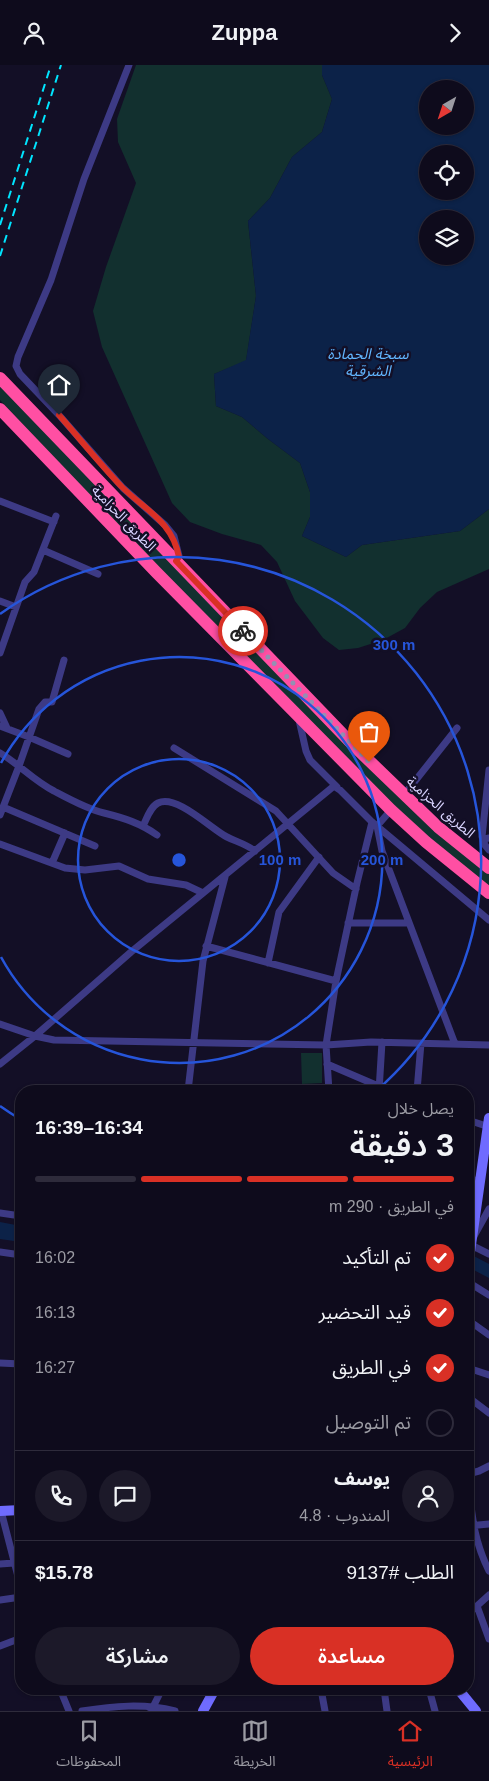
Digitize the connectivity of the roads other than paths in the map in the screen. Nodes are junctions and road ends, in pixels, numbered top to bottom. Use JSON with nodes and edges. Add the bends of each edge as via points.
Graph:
{"nodes":[{"id":1,"x":130,"y":65,"type":"edge"},
{"id":2,"x":0,"y":378,"type":"edge"},
{"id":3,"x":0,"y":409,"type":"edge"},
{"id":4,"x":0,"y":501,"type":"edge"},
{"id":5,"x":43,"y":550,"type":"junction"},
{"id":6,"x":176,"y":561,"type":"junction"},
{"id":7,"x":98,"y":574,"type":"dead end"},
{"id":8,"x":0,"y":601,"type":"edge"},
{"id":9,"x":16,"y":607,"type":"junction"},
{"id":10,"x":0,"y":653,"type":"edge"},
{"id":11,"x":64,"y":660,"type":"dead end"},
{"id":12,"x":0,"y":713,"type":"edge"},
{"id":13,"x":298,"y":716,"type":"junction"},
{"id":14,"x":3,"y":727,"type":"edge"},
{"id":15,"x":458,"y":728,"type":"dead end"},
{"id":16,"x":29,"y":737,"type":"junction"},
{"id":17,"x":174,"y":748,"type":"dead end"},
{"id":18,"x":0,"y":753,"type":"edge"},
{"id":19,"x":68,"y":754,"type":"dead end"},
{"id":20,"x":19,"y":766,"type":"junction"},
{"id":21,"x":489,"y":770,"type":"edge"},
{"id":22,"x":337,"y":787,"type":"junction"},
{"id":23,"x":404,"y":795,"type":"junction"},
{"id":24,"x":3,"y":807,"type":"junction"},
{"id":25,"x":391,"y":810,"type":"junction"},
{"id":26,"x":0,"y":815,"type":"edge"},
{"id":27,"x":288,"y":823,"type":"junction"},
{"id":28,"x":374,"y":824,"type":"junction"},
{"id":29,"x":143,"y":826,"type":"junction"},
{"id":30,"x":65,"y":833,"type":"junction"},
{"id":31,"x":157,"y":835,"type":"dead end"},
{"id":32,"x":487,"y":839,"type":"edge"},
{"id":33,"x":0,"y":844,"type":"edge"},
{"id":34,"x":94,"y":847,"type":"dead end"},
{"id":35,"x":489,"y":850,"type":"edge"},
{"id":36,"x":255,"y":851,"type":"junction"},
{"id":37,"x":319,"y":857,"type":"junction"},
{"id":38,"x":52,"y":863,"type":"junction"},
{"id":39,"x":489,"y":868,"type":"edge"},
{"id":40,"x":225,"y":876,"type":"junction"},
{"id":41,"x":356,"y":889,"type":"junction"},
{"id":42,"x":203,"y":893,"type":"junction"},
{"id":43,"x":489,"y":893,"type":"edge"},
{"id":44,"x":489,"y":920,"type":"edge"},
{"id":45,"x":348,"y":923,"type":"junction"},
{"id":46,"x":408,"y":923,"type":"junction"},
{"id":47,"x":206,"y":946,"type":"junction"},
{"id":48,"x":268,"y":963,"type":"junction"},
{"id":49,"x":336,"y":981,"type":"junction"},
{"id":50,"x":0,"y":1024,"type":"edge"},
{"id":51,"x":35,"y":1036,"type":"junction"},
{"id":52,"x":194,"y":1042,"type":"junction"},
{"id":53,"x":382,"y":1042,"type":"junction"},
{"id":54,"x":422,"y":1043,"type":"junction"},
{"id":55,"x":455,"y":1044,"type":"junction"},
{"id":56,"x":326,"y":1045,"type":"junction"},
{"id":57,"x":489,"y":1045,"type":"edge"},
{"id":58,"x":328,"y":1064,"type":"junction"},
{"id":59,"x":0,"y":1065,"type":"edge"},
{"id":60,"x":189,"y":1085,"type":"edge"},
{"id":61,"x":329,"y":1085,"type":"edge"},
{"id":62,"x":370,"y":1085,"type":"edge"},
{"id":63,"x":378,"y":1085,"type":"edge"},
{"id":64,"x":418,"y":1085,"type":"edge"},
{"id":65,"x":474,"y":1121,"type":"edge"},
{"id":66,"x":488,"y":1124,"type":"edge"},
{"id":67,"x":474,"y":1180,"type":"edge"},
{"id":68,"x":480,"y":1181,"type":"junction"},
{"id":69,"x":489,"y":1209,"type":"edge"},
{"id":70,"x":0,"y":1213,"type":"edge"},
{"id":71,"x":15,"y":1215,"type":"edge"},
{"id":72,"x":474,"y":1219,"type":"edge"},
{"id":73,"x":474,"y":1237,"type":"edge"},
{"id":74,"x":474,"y":1247,"type":"edge"},
{"id":75,"x":0,"y":1252,"type":"edge"},
{"id":76,"x":15,"y":1254,"type":"edge"},
{"id":77,"x":489,"y":1254,"type":"edge"},
{"id":78,"x":474,"y":1286,"type":"edge"},
{"id":79,"x":489,"y":1295,"type":"edge"},
{"id":80,"x":474,"y":1324,"type":"edge"},
{"id":81,"x":489,"y":1335,"type":"edge"},
{"id":82,"x":0,"y":1363,"type":"edge"},
{"id":83,"x":15,"y":1363,"type":"edge"},
{"id":84,"x":474,"y":1370,"type":"edge"},
{"id":85,"x":489,"y":1375,"type":"edge"},
{"id":86,"x":474,"y":1401,"type":"edge"},
{"id":87,"x":488,"y":1411,"type":"edge"},
{"id":88,"x":489,"y":1466,"type":"edge"},
{"id":89,"x":474,"y":1472,"type":"edge"},
{"id":90,"x":15,"y":1510,"type":"edge"},
{"id":91,"x":1,"y":1511,"type":"edge"},
{"id":92,"x":489,"y":1524,"type":"edge"},
{"id":93,"x":474,"y":1526,"type":"edge"},
{"id":94,"x":474,"y":1537,"type":"edge"},
{"id":95,"x":15,"y":1560,"type":"edge"},
{"id":96,"x":0,"y":1564,"type":"edge"},
{"id":97,"x":15,"y":1567,"type":"edge"},
{"id":98,"x":489,"y":1571,"type":"edge"},
{"id":99,"x":489,"y":1595,"type":"edge"},
{"id":100,"x":15,"y":1598,"type":"edge"},
{"id":101,"x":0,"y":1600,"type":"edge"},
{"id":102,"x":477,"y":1606,"type":"junction"},
{"id":103,"x":474,"y":1609,"type":"edge"},
{"id":104,"x":489,"y":1639,"type":"edge"},
{"id":105,"x":15,"y":1641,"type":"edge"},
{"id":106,"x":0,"y":1646,"type":"edge"},
{"id":107,"x":62,"y":1695,"type":"edge"},
{"id":108,"x":159,"y":1695,"type":"edge"},
{"id":109,"x":212,"y":1695,"type":"edge"},
{"id":110,"x":322,"y":1695,"type":"edge"},
{"id":111,"x":385,"y":1695,"type":"edge"},
{"id":112,"x":431,"y":1695,"type":"edge"},
{"id":113,"x":463,"y":1695,"type":"edge"},
{"id":114,"x":153,"y":1708,"type":"edge"},
{"id":115,"x":69,"y":1711,"type":"edge"},
{"id":116,"x":82,"y":1711,"type":"edge"},
{"id":117,"x":175,"y":1711,"type":"edge"},
{"id":118,"x":203,"y":1711,"type":"edge"},
{"id":119,"x":325,"y":1711,"type":"edge"},
{"id":120,"x":387,"y":1711,"type":"edge"},
{"id":121,"x":435,"y":1711,"type":"edge"},
{"id":122,"x":476,"y":1711,"type":"edge"}],
"edges":[{"from":1,"to":6,"type":"street","via":[[84,179],[51,280],[16,366],[20,375],[123,488],[165,525],[174,536],[179,557]]},
{"from":2,"to":6,"type":"highway","name":"الطريق الحزامية"},
{"from":3,"to":13,"type":"highway","name":"الطريق الحزامية"},
{"from":4,"to":5,"type":"street","via":[[55,519]]},
{"from":5,"to":7,"type":"street"},
{"from":5,"to":9,"type":"street","via":[[34,572],[25,582]]},
{"from":6,"to":23,"type":"highway","name":"الطريق الحزامية"},
{"from":8,"to":9,"type":"street"},
{"from":9,"to":10,"type":"street"},
{"from":11,"to":16,"type":"street","via":[[52,702],[42,704]]},
{"from":12,"to":14,"type":"street"},
{"from":13,"to":22,"type":"street","via":[[310,760]]},
{"from":13,"to":25,"type":"highway","name":"الطريق الحزامية"},
{"from":14,"to":16,"type":"street"},
{"from":15,"to":23,"type":"street"},
{"from":16,"to":19,"type":"street"},
{"from":16,"to":20,"type":"street"},
{"from":17,"to":27,"type":"street","via":[[276,811]]},
{"from":18,"to":20,"type":"street"},
{"from":20,"to":24,"type":"street"},
{"from":20,"to":29,"type":"street","via":[[54,791],[103,813]]},
{"from":21,"to":32,"type":"street","via":[[482,827],[482,837]]},
{"from":22,"to":27,"type":"street","via":[[332,787]]},
{"from":22,"to":28,"type":"street"},
{"from":23,"to":39,"type":"highway","name":"الطريق الحزامية"},
{"from":24,"to":26,"type":"street"},
{"from":24,"to":30,"type":"street"},
{"from":25,"to":28,"type":"street"},
{"from":25,"to":43,"type":"highway","name":"الطريق الحزامية"},
{"from":27,"to":36,"type":"street"},
{"from":27,"to":37,"type":"street"},
{"from":28,"to":41,"type":"street"},
{"from":28,"to":44,"type":"street"},
{"from":28,"to":46,"type":"street"},
{"from":29,"to":31,"type":"street"},
{"from":29,"to":36,"type":"street","via":[[150,811],[158,803],[166,802],[185,807],[226,837]]},
{"from":30,"to":34,"type":"street"},
{"from":30,"to":38,"type":"street"},
{"from":32,"to":35,"type":"street","via":[[484,844]]},
{"from":33,"to":38,"type":"street"},
{"from":36,"to":40,"type":"street"},
{"from":37,"to":41,"type":"street","via":[[333,873]]},
{"from":37,"to":48,"type":"street","via":[[279,912]]},
{"from":38,"to":42,"type":"street","via":[[85,870],[119,866],[148,879],[186,885]]},
{"from":40,"to":42,"type":"street"},
{"from":40,"to":47,"type":"street"},
{"from":41,"to":45,"type":"street"},
{"from":42,"to":51,"type":"street"},
{"from":45,"to":46,"type":"street"},
{"from":45,"to":49,"type":"street"},
{"from":46,"to":55,"type":"street"},
{"from":47,"to":48,"type":"street"},
{"from":47,"to":52,"type":"street"},
{"from":48,"to":49,"type":"street"},
{"from":49,"to":56,"type":"street"},
{"from":50,"to":51,"type":"street"},
{"from":51,"to":52,"type":"street","via":[[98,1042]]},
{"from":51,"to":59,"type":"street"},
{"from":52,"to":56,"type":"street"},
{"from":52,"to":60,"type":"street"},
{"from":53,"to":54,"type":"street"},
{"from":53,"to":56,"type":"street"},
{"from":53,"to":63,"type":"street"},
{"from":54,"to":55,"type":"street"},
{"from":54,"to":64,"type":"street"},
{"from":55,"to":57,"type":"street"},
{"from":56,"to":58,"type":"street"},
{"from":58,"to":61,"type":"street"},
{"from":58,"to":62,"type":"street"},
{"from":65,"to":66,"type":"street"},
{"from":66,"to":68,"type":"street"},
{"from":67,"to":68,"type":"street"},
{"from":68,"to":72,"type":"street"},
{"from":69,"to":73,"type":"street"},
{"from":70,"to":71,"type":"street"},
{"from":74,"to":77,"type":"street"},
{"from":75,"to":76,"type":"street"},
{"from":78,"to":79,"type":"street"},
{"from":80,"to":81,"type":"street"},
{"from":82,"to":83,"type":"street"},
{"from":84,"to":85,"type":"street"},
{"from":86,"to":87,"type":"street"},
{"from":88,"to":89,"type":"street"},
{"from":90,"to":91,"type":"street"},
{"from":91,"to":95,"type":"street"},
{"from":92,"to":93,"type":"street"},
{"from":94,"to":98,"type":"street"},
{"from":96,"to":97,"type":"street"},
{"from":99,"to":102,"type":"street"},
{"from":100,"to":101,"type":"street"},
{"from":102,"to":103,"type":"street"},
{"from":102,"to":104,"type":"street"},
{"from":105,"to":106,"type":"street"},
{"from":107,"to":115,"type":"street"},
{"from":108,"to":114,"type":"street"},
{"from":109,"to":118,"type":"street"},
{"from":110,"to":119,"type":"street"},
{"from":111,"to":120,"type":"street"},
{"from":112,"to":121,"type":"street"},
{"from":113,"to":122,"type":"street"},
{"from":114,"to":116,"type":"street","via":[[128,1706]]},
{"from":114,"to":117,"type":"street"}]}
